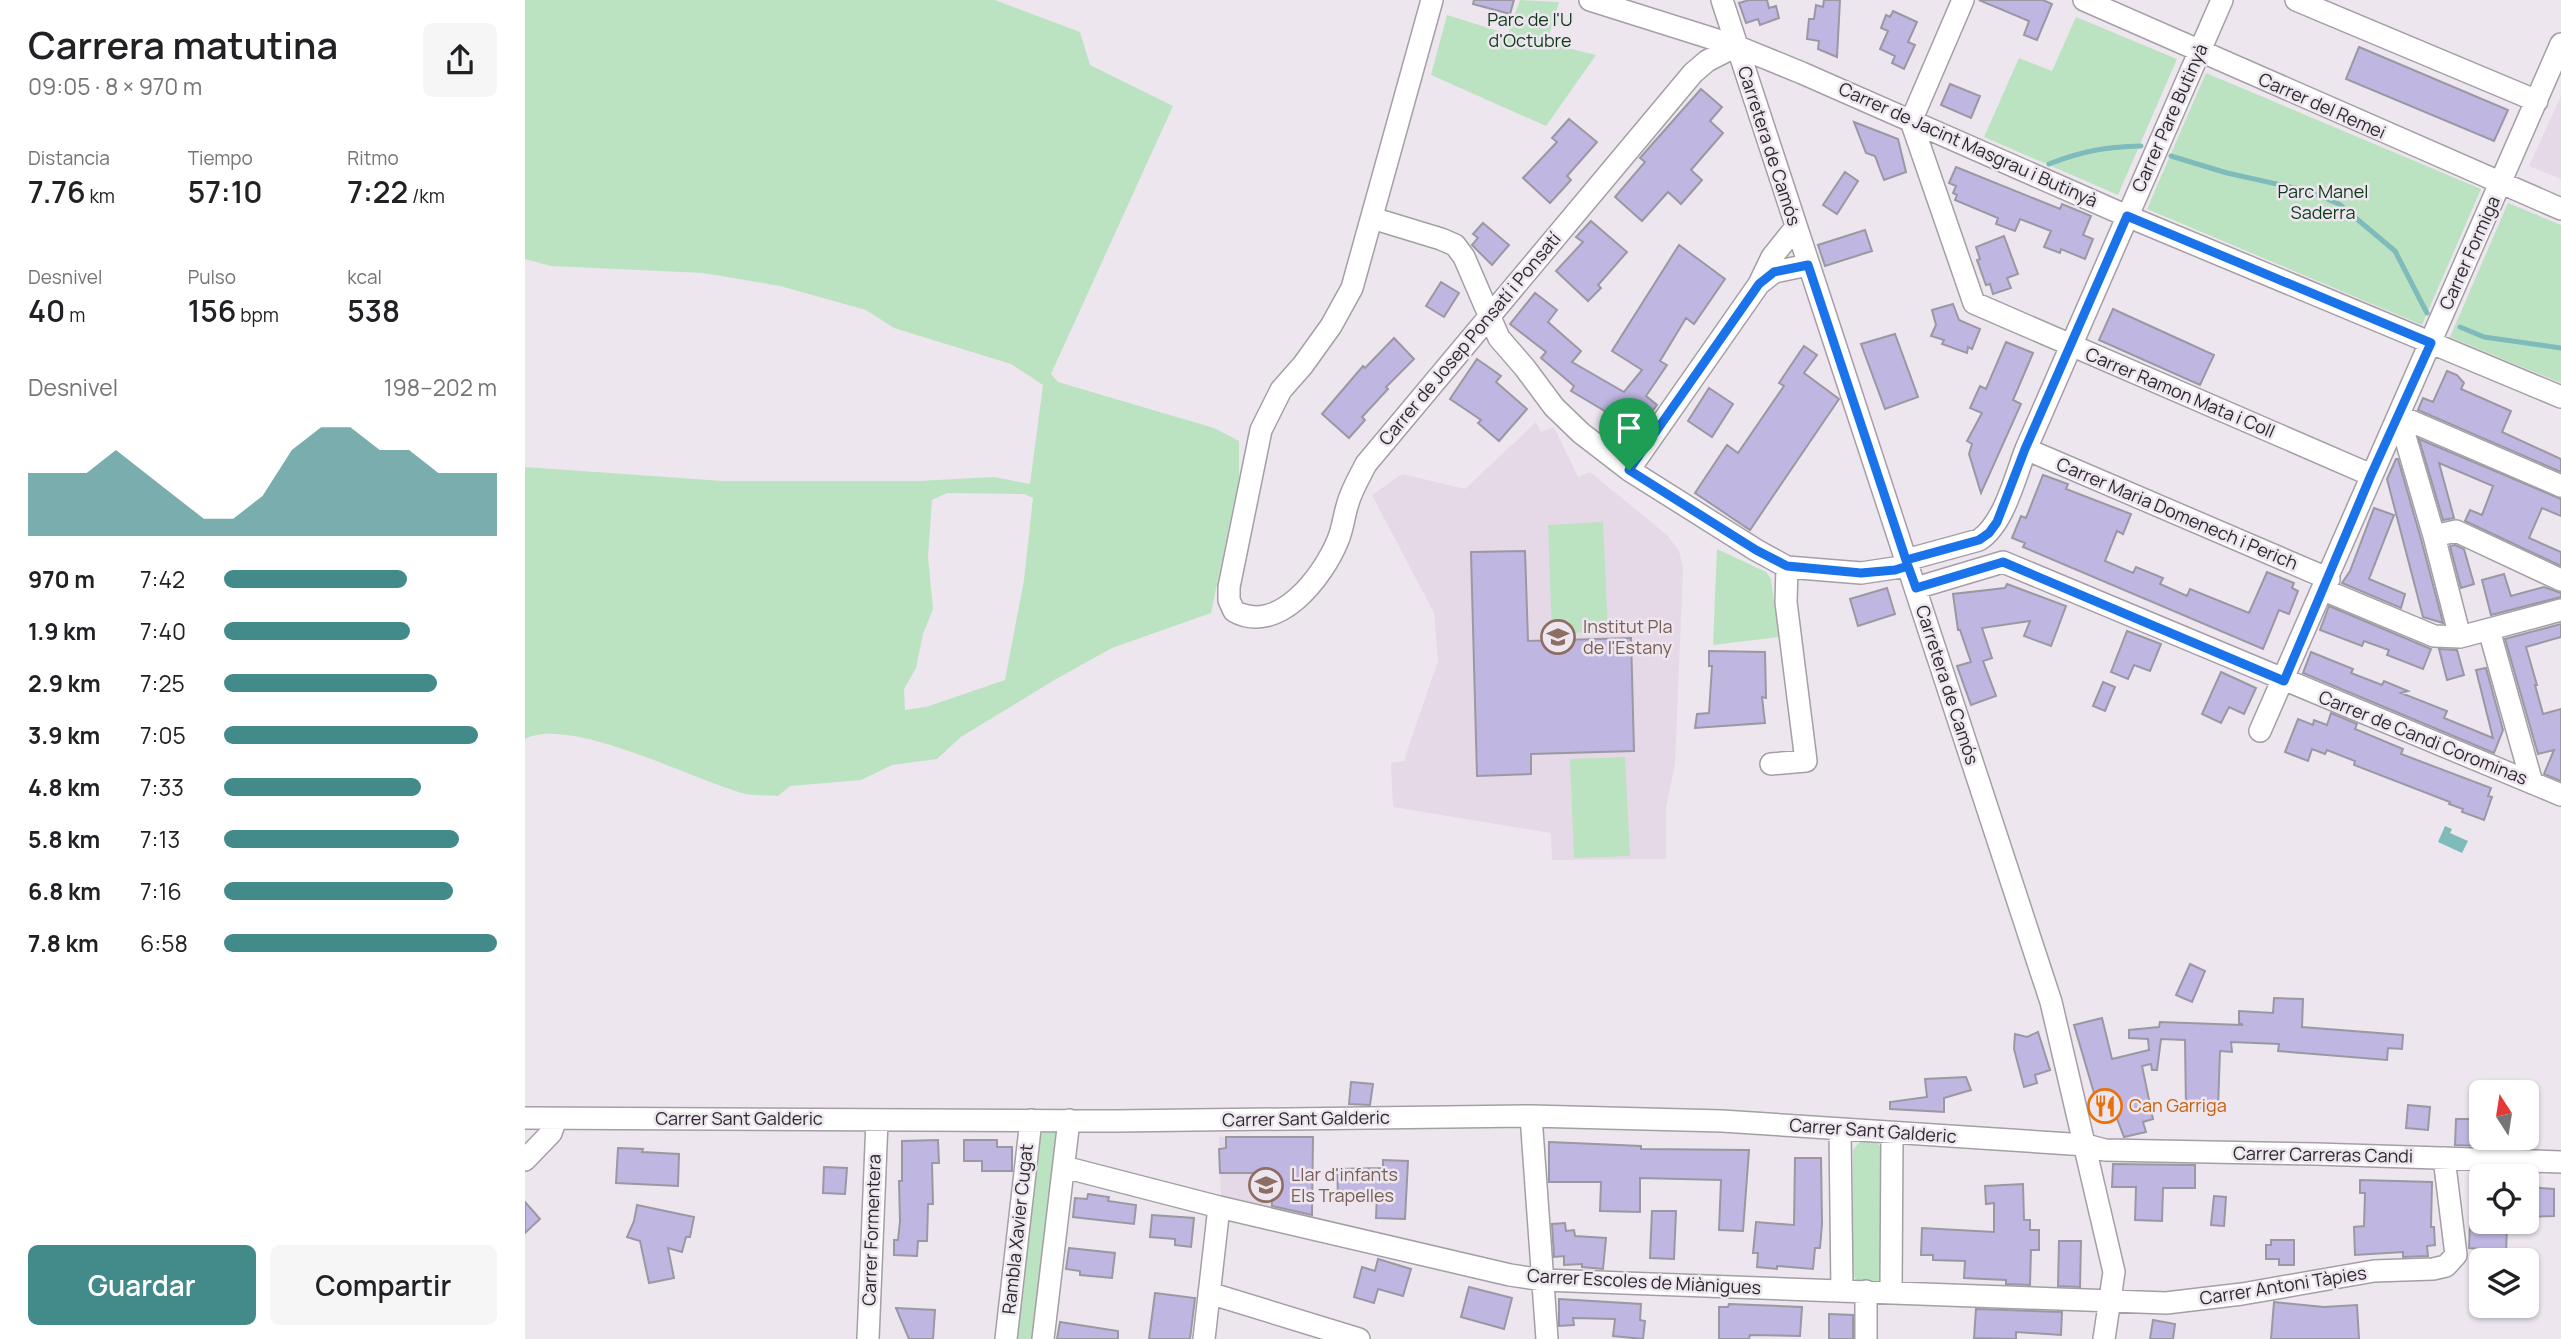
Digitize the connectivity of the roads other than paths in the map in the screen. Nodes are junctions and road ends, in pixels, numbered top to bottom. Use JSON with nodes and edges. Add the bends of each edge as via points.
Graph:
{"nodes":[{"id":1,"x":1432,"y":0,"type":"edge"},
{"id":2,"x":1590,"y":0,"type":"edge"},
{"id":3,"x":1722,"y":0,"type":"edge"},
{"id":4,"x":1963,"y":0,"type":"edge"},
{"id":5,"x":2084,"y":0,"type":"edge"},
{"id":6,"x":2222,"y":0,"type":"edge"},
{"id":7,"x":2296,"y":0,"type":"edge"},
{"id":8,"x":2561,"y":44,"type":"edge"},
{"id":9,"x":1736,"y":46,"type":"junction"},
{"id":10,"x":2200,"y":52,"type":"junction"},
{"id":11,"x":2537,"y":101,"type":"junction"},
{"id":12,"x":1911,"y":121,"type":"junction"},
{"id":13,"x":2500,"y":184,"type":"junction"},
{"id":14,"x":2561,"y":209,"type":"edge"},
{"id":15,"x":2127,"y":216,"type":"junction"},
{"id":16,"x":1372,"y":218,"type":"junction"},
{"id":17,"x":1796,"y":227,"type":"junction"},
{"id":18,"x":1808,"y":265,"type":"junction"},
{"id":19,"x":1759,"y":284,"type":"junction"},
{"id":20,"x":1490,"y":314,"type":"junction"},
{"id":21,"x":2431,"y":343,"type":"junction"},
{"id":22,"x":2071,"y":346,"type":"junction"},
{"id":23,"x":2561,"y":397,"type":"edge"},
{"id":24,"x":2399,"y":416,"type":"junction"},
{"id":25,"x":2025,"y":449,"type":"junction"},
{"id":26,"x":1629,"y":470,"type":"junction"},
{"id":27,"x":2371,"y":475,"type":"junction"},
{"id":28,"x":2561,"y":486,"type":"edge"},
{"id":29,"x":2434,"y":536,"type":"junction"},
{"id":30,"x":1979,"y":540,"type":"junction"},
{"id":31,"x":1907,"y":563,"type":"junction"},
{"id":32,"x":1787,"y":566,"type":"junction"},
{"id":33,"x":1988,"y":567,"type":"junction"},
{"id":34,"x":2561,"y":580,"type":"edge"},
{"id":35,"x":2326,"y":585,"type":"junction"},
{"id":36,"x":1916,"y":588,"type":"junction"},
{"id":37,"x":2561,"y":610,"type":"edge"},
{"id":38,"x":2489,"y":630,"type":"junction"},
{"id":39,"x":2460,"y":637,"type":"junction"},
{"id":40,"x":2284,"y":681,"type":"junction"},
{"id":41,"x":2260,"y":731,"type":"dead end"},
{"id":42,"x":1771,"y":764,"type":"dead end"},
{"id":43,"x":2532,"y":783,"type":"junction"},
{"id":44,"x":2561,"y":795,"type":"edge"},
{"id":45,"x":1531,"y":1116,"type":"junction"},
{"id":46,"x":525,"y":1118,"type":"edge"},
{"id":47,"x":556,"y":1119,"type":"junction"},
{"id":48,"x":1031,"y":1119,"type":"junction"},
{"id":49,"x":1069,"y":1120,"type":"junction"},
{"id":50,"x":877,"y":1121,"type":"junction"},
{"id":51,"x":1840,"y":1129,"type":"junction"},
{"id":52,"x":1892,"y":1133,"type":"junction"},
{"id":53,"x":2086,"y":1145,"type":"junction"},
{"id":54,"x":2444,"y":1158,"type":"junction"},
{"id":55,"x":525,"y":1160,"type":"edge"},
{"id":56,"x":2561,"y":1162,"type":"edge"},
{"id":57,"x":1064,"y":1167,"type":"junction"},
{"id":58,"x":1219,"y":1207,"type":"junction"},
{"id":59,"x":1542,"y":1280,"type":"junction"},
{"id":60,"x":1842,"y":1290,"type":"junction"},
{"id":61,"x":1866,"y":1291,"type":"junction"},
{"id":62,"x":1891,"y":1292,"type":"junction"},
{"id":63,"x":1209,"y":1293,"type":"junction"},
{"id":64,"x":2111,"y":1302,"type":"junction"},
{"id":65,"x":868,"y":1339,"type":"edge"},
{"id":66,"x":1006,"y":1339,"type":"edge"},
{"id":67,"x":1043,"y":1339,"type":"edge"},
{"id":68,"x":1204,"y":1339,"type":"edge"},
{"id":69,"x":1359,"y":1339,"type":"edge"},
{"id":70,"x":1547,"y":1339,"type":"edge"},
{"id":71,"x":1866,"y":1339,"type":"edge"},
{"id":72,"x":2105,"y":1339,"type":"edge"}],
"edges":[{"from":1,"to":16,"type":"street"},
{"from":2,"to":9,"type":"street","name":"Carrer de Jacint Masgrau i Butinyà"},
{"from":3,"to":9,"type":"street","name":"Carretera de Camós"},
{"from":4,"to":12,"type":"street"},
{"from":5,"to":10,"type":"street","name":"Carrer del Remei"},
{"from":6,"to":10,"type":"street","name":"Carrer Pare Butinyà"},
{"from":7,"to":11,"type":"street"},
{"from":8,"to":11,"type":"street","name":"Carrer Formiga"},
{"from":9,"to":12,"type":"street","name":"Carrer de Jacint Masgrau i Butinyà"},
{"from":9,"to":17,"type":"street","name":"Carretera de Camós"},
{"from":9,"to":20,"type":"street","name":"Carrer de Josep Ponsatí i Ponsatí","via":[[1693,73]]},
{"from":10,"to":13,"type":"street","name":"Carrer del Remei"},
{"from":10,"to":15,"type":"street","name":"Carrer Pare Butinyà"},
{"from":11,"to":13,"type":"street","name":"Carrer Formiga"},
{"from":12,"to":15,"type":"street","name":"Carrer de Jacint Masgrau i Butinyà"},
{"from":12,"to":22,"type":"street","name":"Carrer Ramon Mata i Coll","via":[[1974,303]]},
{"from":13,"to":14,"type":"street","name":"Carrer del Remei"},
{"from":13,"to":21,"type":"street","name":"Carrer Formiga"},
{"from":15,"to":21,"type":"street","name":"Carrer de Jacint Masgrau i Butinyà"},
{"from":15,"to":22,"type":"street","name":"Carrer Pare Butinyà"},
{"from":16,"to":20,"type":"street","via":[[1455,245]]},
{"from":16,"to":20,"type":"street","name":"Carrer de Josep Ponsatí i Ponsatí","via":[[1345,304],[1280,390],[1261,430],[1229,587],[1234,611],[1244,617],[1269,616],[1299,597],[1339,539],[1348,502],[1366,464]]},
{"from":17,"to":18,"type":"street","name":"Carretera de Camós"},
{"from":17,"to":19,"type":"street","via":[[1772,257]]},
{"from":18,"to":19,"type":"street","via":[[1774,272]]},
{"from":18,"to":31,"type":"street","name":"Carretera de Camós"},
{"from":19,"to":26,"type":"street"},
{"from":20,"to":26,"type":"street","via":[[1499,338],[1554,407]]},
{"from":21,"to":23,"type":"street","name":"Carrer de Jacint Masgrau i Butinyà"},
{"from":21,"to":24,"type":"street","name":"Carrer Formiga"},
{"from":22,"to":25,"type":"street","name":"Carrer Pare Butinyà"},
{"from":22,"to":27,"type":"street","name":"Carrer Ramon Mata i Coll"},
{"from":24,"to":27,"type":"street","name":"Carrer Formiga"},
{"from":24,"to":28,"type":"street"},
{"from":24,"to":29,"type":"street"},
{"from":25,"to":30,"type":"street","name":"Carrer Pare Butinyà","via":[[1997,522]]},
{"from":25,"to":35,"type":"street","name":"Carrer Maria Domenech i Perich"},
{"from":26,"to":32,"type":"street"},
{"from":27,"to":35,"type":"street","name":"Carrer Formiga"},
{"from":29,"to":34,"type":"street","via":[[2456,531]]},
{"from":29,"to":39,"type":"street"},
{"from":30,"to":31,"type":"street"},
{"from":30,"to":33,"type":"street"},
{"from":31,"to":32,"type":"street","via":[[1895,570],[1861,573]]},
{"from":31,"to":36,"type":"street","name":"Carretera de Camós"},
{"from":32,"to":42,"type":"street","via":[[1786,602],[1806,761]]},
{"from":33,"to":36,"type":"street"},
{"from":33,"to":40,"type":"street","name":"Carrer de Candi Corominas","via":[[2003,562]]},
{"from":35,"to":39,"type":"street","name":"Carrer Maria Domenech i Perich","via":[[2434,636]]},
{"from":35,"to":40,"type":"street","name":"Carrer Formiga"},
{"from":36,"to":53,"type":"street","name":"Carretera de Camós","via":[[2051,1002]]},
{"from":37,"to":38,"type":"street"},
{"from":38,"to":39,"type":"street"},
{"from":38,"to":43,"type":"street"},
{"from":40,"to":41,"type":"street","name":"Carrer Formiga"},
{"from":40,"to":43,"type":"street","name":"Carrer de Candi Corominas"},
{"from":43,"to":44,"type":"street","name":"Carrer de Candi Corominas"},
{"from":45,"to":49,"type":"street","name":"Carrer Sant Galderic"},
{"from":45,"to":51,"type":"street","name":"Carrer Sant Galderic"},
{"from":45,"to":59,"type":"street"},
{"from":46,"to":47,"type":"street","name":"Carrer Sant Galderic"},
{"from":47,"to":50,"type":"street","name":"Carrer Sant Galderic"},
{"from":47,"to":55,"type":"street","via":[[551,1133]]},
{"from":48,"to":49,"type":"street","name":"Carrer Sant Galderic"},
{"from":48,"to":50,"type":"street","name":"Carrer Sant Galderic"},
{"from":48,"to":66,"type":"street","name":"Rambla Xavier Cugat"},
{"from":49,"to":57,"type":"street","name":"Rambla Xavier Cugat"},
{"from":50,"to":65,"type":"street","name":"Carrer Formentera"},
{"from":51,"to":52,"type":"street","name":"Carrer Sant Galderic"},
{"from":51,"to":60,"type":"street"},
{"from":52,"to":53,"type":"street","name":"Carrer Sant Galderic"},
{"from":52,"to":62,"type":"street"},
{"from":53,"to":54,"type":"street","name":"Carrer Carreras Candi","via":[[2105,1150]]},
{"from":53,"to":64,"type":"street","name":"Carretera de Camós","via":[[2114,1272]]},
{"from":54,"to":56,"type":"street","name":"Carrer Carreras Candi"},
{"from":54,"to":64,"type":"street","name":"Carrer Antoni Tàpies","via":[[2456,1255],[2446,1266],[2374,1271],[2167,1303]]},
{"from":57,"to":58,"type":"street","name":"Carrer Escoles de Miànigues"},
{"from":57,"to":67,"type":"street","name":"Rambla Xavier Cugat"},
{"from":58,"to":59,"type":"street","name":"Carrer Escoles de Miànigues"},
{"from":58,"to":63,"type":"street"},
{"from":59,"to":60,"type":"street","name":"Carrer Escoles de Miànigues"},
{"from":59,"to":70,"type":"street"},
{"from":60,"to":61,"type":"street","name":"Carrer Escoles de Miànigues"},
{"from":61,"to":62,"type":"street","name":"Carrer Escoles de Miànigues"},
{"from":61,"to":71,"type":"street"},
{"from":62,"to":64,"type":"street","name":"Carrer Escoles de Miànigues"},
{"from":63,"to":68,"type":"street"},
{"from":63,"to":69,"type":"street"},
{"from":64,"to":72,"type":"street","name":"Carretera de Camós"}]}
